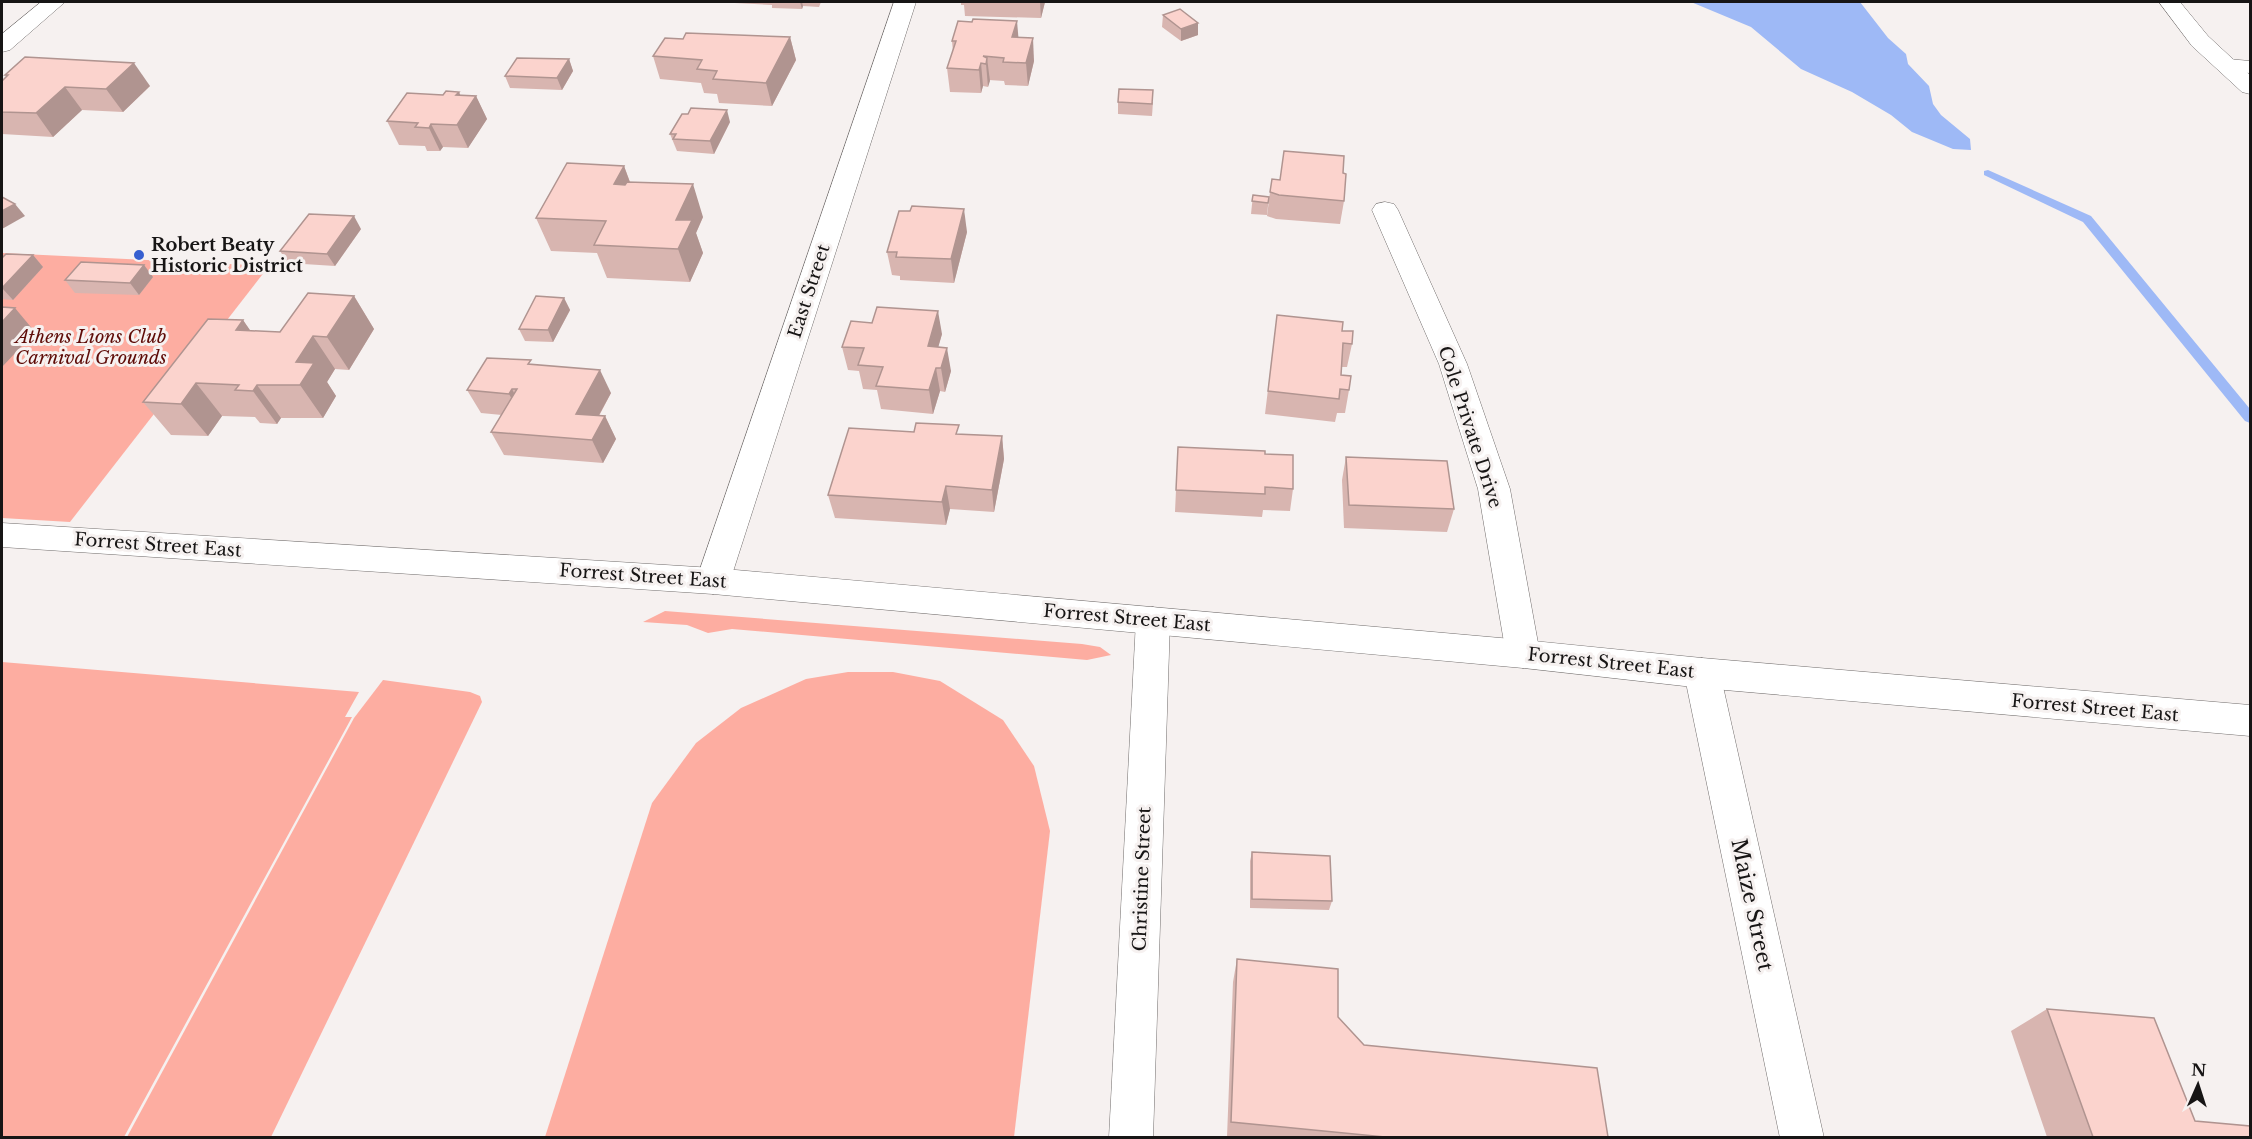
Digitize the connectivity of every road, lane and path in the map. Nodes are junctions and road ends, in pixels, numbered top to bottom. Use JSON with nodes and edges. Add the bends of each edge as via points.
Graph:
{"nodes":[{"id":1,"x":54,"y":2,"type":"edge"},
{"id":2,"x":905,"y":2,"type":"edge"},
{"id":3,"x":2169,"y":2,"type":"edge"},
{"id":4,"x":2,"y":45,"type":"edge"},
{"id":5,"x":2228,"y":66,"type":"junction"},
{"id":6,"x":2250,"y":67,"type":"edge"},
{"id":7,"x":2250,"y":87,"type":"edge"},
{"id":8,"x":1385,"y":210,"type":"dead end"},
{"id":9,"x":2,"y":535,"type":"edge"},
{"id":10,"x":713,"y":581,"type":"junction"},
{"id":11,"x":1153,"y":621,"type":"junction"},
{"id":12,"x":1523,"y":654,"type":"junction"},
{"id":13,"x":1702,"y":673,"type":"junction"},
{"id":14,"x":2250,"y":721,"type":"edge"},
{"id":15,"x":1131,"y":1137,"type":"edge"},
{"id":16,"x":1802,"y":1137,"type":"edge"}],
"edges":[{"from":1,"to":4,"type":"street"},
{"from":2,"to":10,"type":"street","name":"East Street"},
{"from":3,"to":5,"type":"street"},
{"from":5,"to":6,"type":"lane"},
{"from":5,"to":7,"type":"street"},
{"from":8,"to":12,"type":"street","name":"Cole Private Drive","via":[[1453,364],[1494,489]]},
{"from":9,"to":10,"type":"street","name":"Forrest Street East"},
{"from":10,"to":11,"type":"street","name":"Forrest Street East"},
{"from":11,"to":12,"type":"street","name":"Forrest Street East"},
{"from":11,"to":15,"type":"street","name":"Christine Street"},
{"from":12,"to":13,"type":"street","name":"Forrest Street East"},
{"from":13,"to":14,"type":"street","name":"Forrest Street East"},
{"from":13,"to":16,"type":"street","name":"Maize Street"}]}
